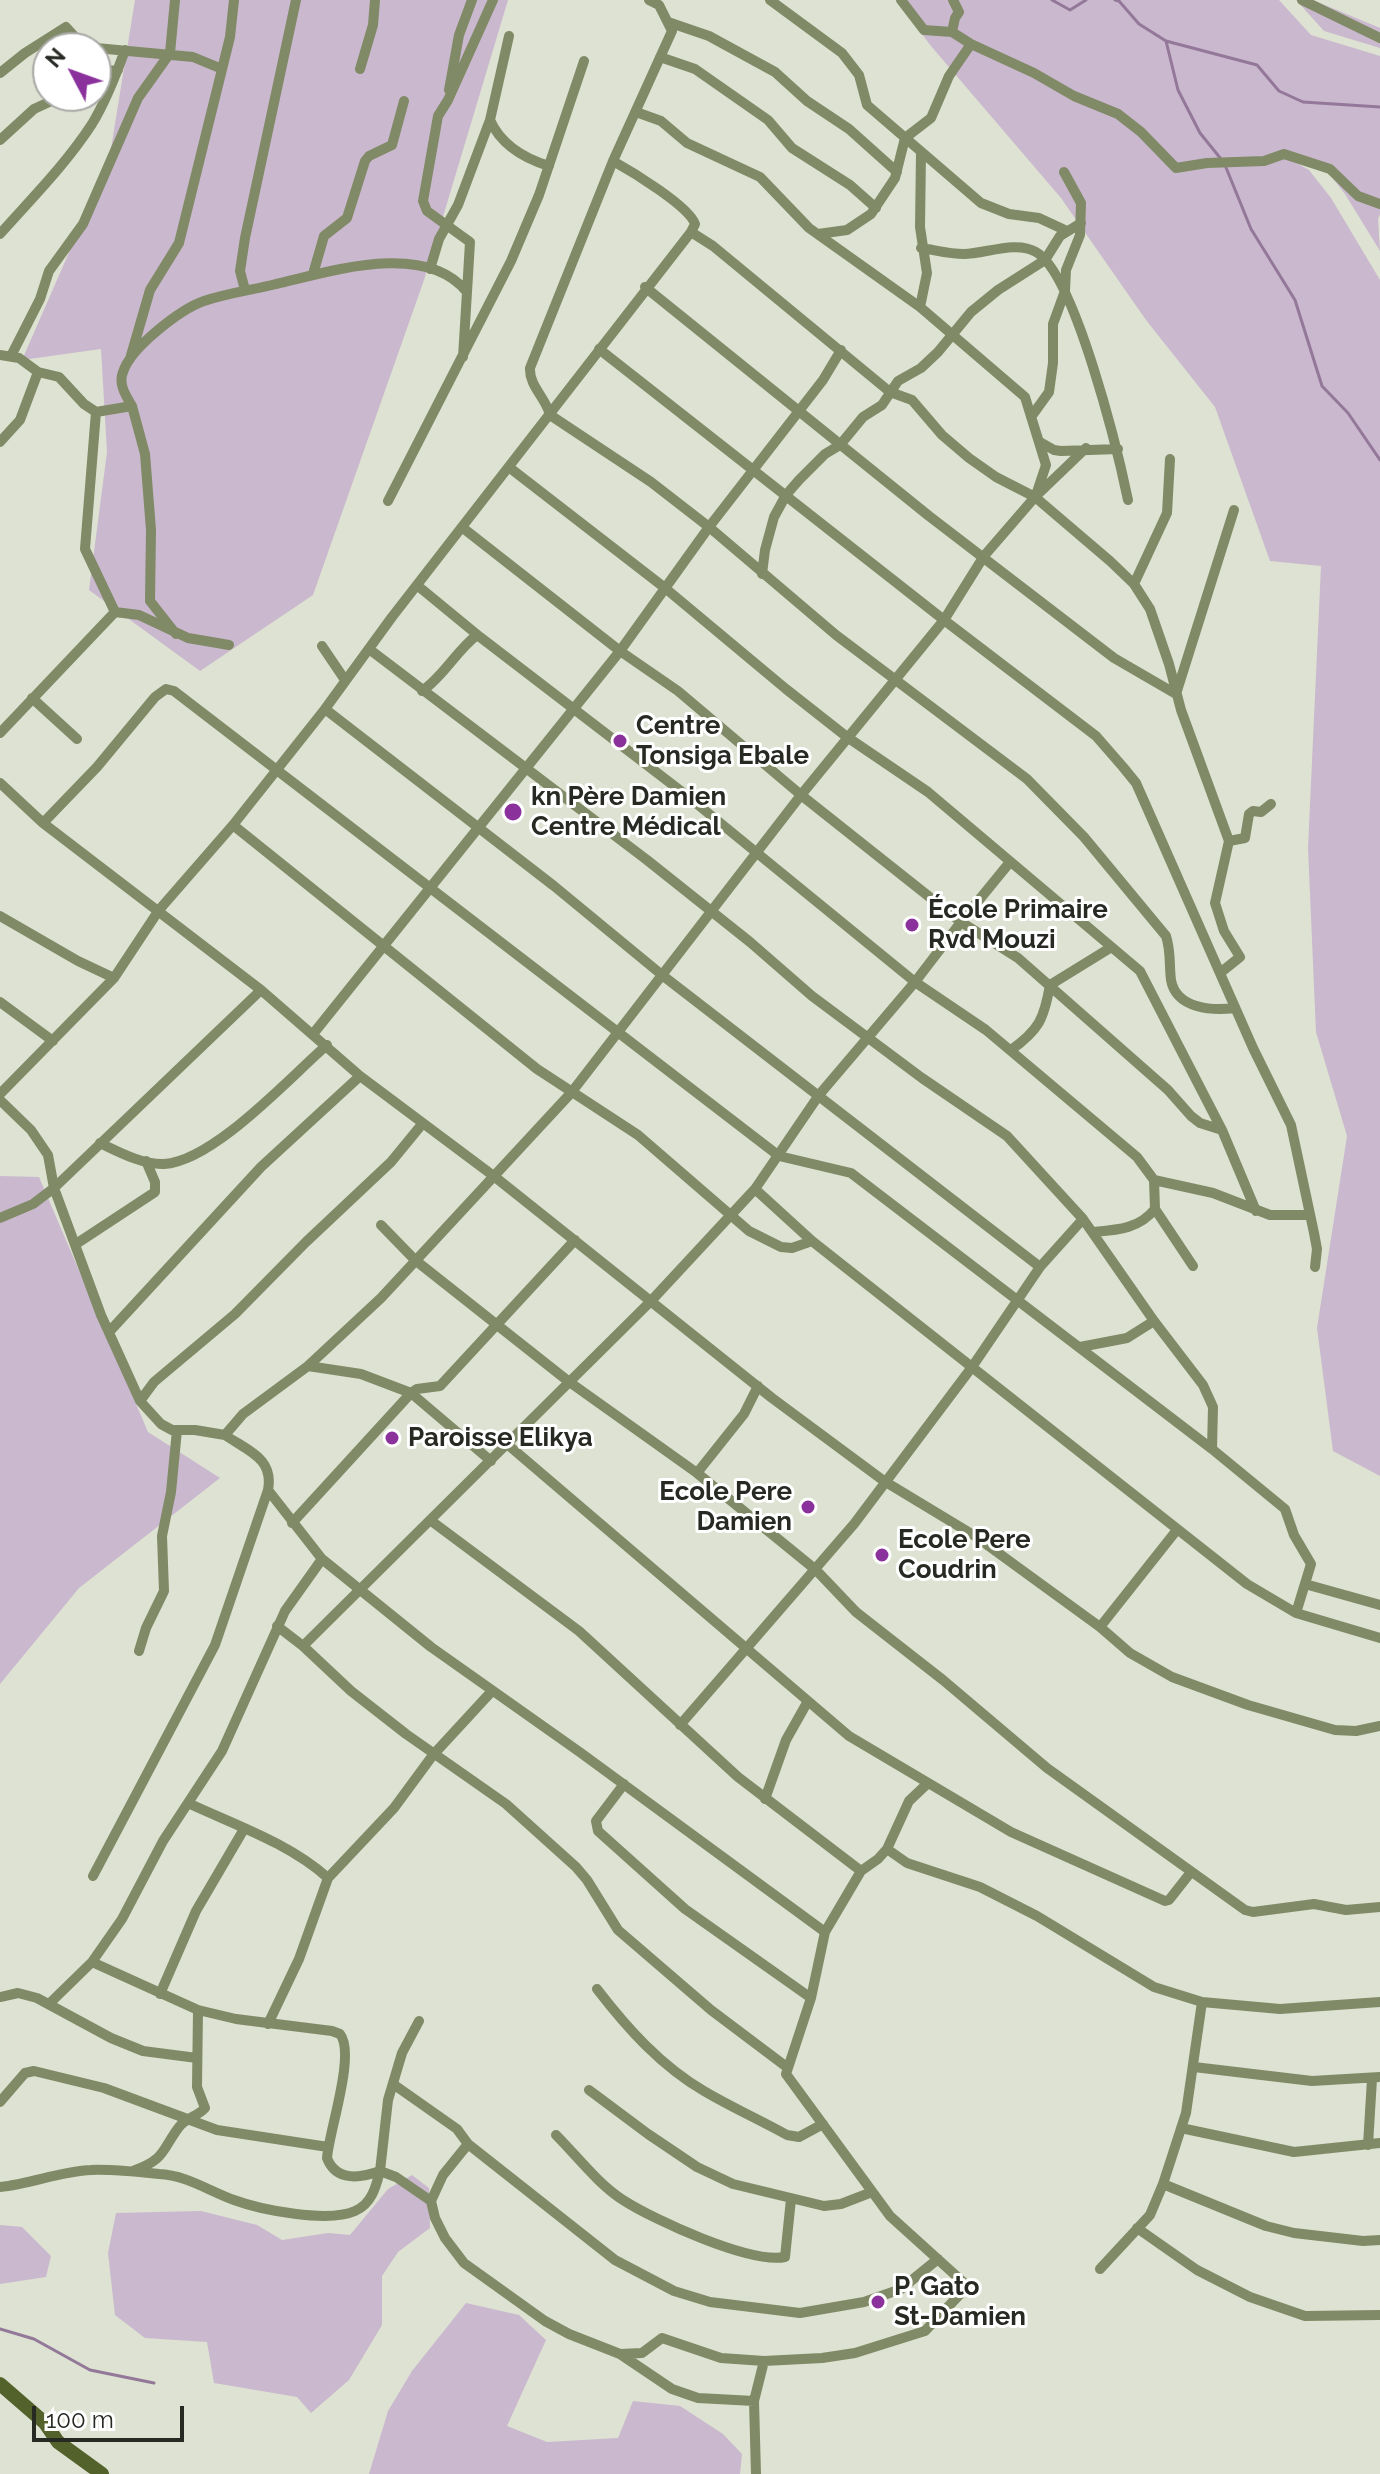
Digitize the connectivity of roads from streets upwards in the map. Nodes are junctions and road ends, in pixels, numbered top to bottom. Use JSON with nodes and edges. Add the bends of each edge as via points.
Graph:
{"nodes":[{"id":1,"x":175,"y":0,"type":"edge"},
{"id":2,"x":234,"y":0,"type":"edge"},
{"id":3,"x":296,"y":0,"type":"edge"},
{"id":4,"x":375,"y":0,"type":"edge"},
{"id":5,"x":471,"y":0,"type":"edge"},
{"id":6,"x":493,"y":0,"type":"edge"},
{"id":7,"x":649,"y":0,"type":"edge"},
{"id":8,"x":770,"y":0,"type":"edge"},
{"id":9,"x":901,"y":0,"type":"edge"},
{"id":10,"x":953,"y":0,"type":"edge"},
{"id":11,"x":1302,"y":0,"type":"edge"},
{"id":12,"x":1334,"y":0,"type":"edge"},
{"id":13,"x":1328,"y":13,"type":"junction"},
{"id":14,"x":668,"y":22,"type":"junction"},
{"id":15,"x":952,"y":32,"type":"junction"},
{"id":16,"x":509,"y":36,"type":"dead end"},
{"id":17,"x":1380,"y":38,"type":"edge"},
{"id":18,"x":971,"y":44,"type":"junction"},
{"id":19,"x":32,"y":49,"type":"edge"},
{"id":20,"x":112,"y":49,"type":"edge"},
{"id":21,"x":125,"y":50,"type":"junction"},
{"id":22,"x":170,"y":53,"type":"junction"},
{"id":23,"x":660,"y":57,"type":"junction"},
{"id":24,"x":584,"y":61,"type":"dead end"},
{"id":25,"x":222,"y":69,"type":"junction"},
{"id":26,"x":360,"y":69,"type":"dead end"},
{"id":27,"x":118,"y":70,"type":"junction"},
{"id":28,"x":112,"y":71,"type":"edge"},
{"id":29,"x":0,"y":73,"type":"edge"},
{"id":30,"x":448,"y":100,"type":"junction"},
{"id":31,"x":404,"y":101,"type":"dead end"},
{"id":32,"x":32,"y":111,"type":"edge"},
{"id":33,"x":636,"y":112,"type":"junction"},
{"id":34,"x":490,"y":120,"type":"junction"},
{"id":35,"x":905,"y":138,"type":"junction"},
{"id":36,"x":0,"y":140,"type":"edge"},
{"id":37,"x":921,"y":153,"type":"junction"},
{"id":38,"x":613,"y":161,"type":"junction"},
{"id":39,"x":549,"y":166,"type":"junction"},
{"id":40,"x":897,"y":172,"type":"junction"},
{"id":41,"x":1064,"y":172,"type":"dead end"},
{"id":42,"x":1380,"y":204,"type":"edge"},
{"id":43,"x":876,"y":208,"type":"junction"},
{"id":44,"x":1081,"y":223,"type":"junction"},
{"id":45,"x":446,"y":225,"type":"junction"},
{"id":46,"x":1067,"y":231,"type":"junction"},
{"id":47,"x":691,"y":232,"type":"junction"},
{"id":48,"x":0,"y":234,"type":"edge"},
{"id":49,"x":818,"y":234,"type":"junction"},
{"id":50,"x":921,"y":248,"type":"junction"},
{"id":51,"x":1045,"y":260,"type":"junction"},
{"id":52,"x":430,"y":269,"type":"junction"},
{"id":53,"x":313,"y":274,"type":"junction"},
{"id":54,"x":645,"y":287,"type":"junction"},
{"id":55,"x":245,"y":290,"type":"junction"},
{"id":56,"x":1065,"y":291,"type":"junction"},
{"id":57,"x":467,"y":292,"type":"junction"},
{"id":58,"x":920,"y":307,"type":"junction"},
{"id":59,"x":952,"y":335,"type":"junction"},
{"id":60,"x":599,"y":349,"type":"junction"},
{"id":61,"x":841,"y":350,"type":"junction"},
{"id":62,"x":6,"y":355,"type":"edge"},
{"id":63,"x":463,"y":357,"type":"junction"},
{"id":64,"x":130,"y":361,"type":"junction"},
{"id":65,"x":38,"y":372,"type":"junction"},
{"id":66,"x":890,"y":392,"type":"junction"},
{"id":67,"x":132,"y":406,"type":"junction"},
{"id":68,"x":799,"y":411,"type":"junction"},
{"id":69,"x":96,"y":412,"type":"junction"},
{"id":70,"x":550,"y":415,"type":"junction"},
{"id":71,"x":1031,"y":417,"type":"junction"},
{"id":72,"x":0,"y":442,"type":"edge"},
{"id":73,"x":1040,"y":442,"type":"junction"},
{"id":74,"x":840,"y":445,"type":"junction"},
{"id":75,"x":1086,"y":448,"type":"junction"},
{"id":76,"x":1118,"y":449,"type":"junction"},
{"id":77,"x":1170,"y":459,"type":"dead end"},
{"id":78,"x":510,"y":468,"type":"junction"},
{"id":79,"x":754,"y":470,"type":"junction"},
{"id":80,"x":786,"y":495,"type":"junction"},
{"id":81,"x":1035,"y":497,"type":"junction"},
{"id":82,"x":1128,"y":500,"type":"dead end"},
{"id":83,"x":388,"y":501,"type":"dead end"},
{"id":84,"x":1234,"y":510,"type":"dead end"},
{"id":85,"x":709,"y":527,"type":"junction"},
{"id":86,"x":463,"y":528,"type":"junction"},
{"id":87,"x":984,"y":556,"type":"junction"},
{"id":88,"x":762,"y":574,"type":"junction"},
{"id":89,"x":1134,"y":584,"type":"junction"},
{"id":90,"x":418,"y":586,"type":"junction"},
{"id":91,"x":665,"y":588,"type":"junction"},
{"id":92,"x":115,"y":612,"type":"junction"},
{"id":93,"x":944,"y":620,"type":"junction"},
{"id":94,"x":176,"y":634,"type":"junction"},
{"id":95,"x":477,"y":635,"type":"junction"},
{"id":96,"x":229,"y":645,"type":"dead end"},
{"id":97,"x":322,"y":646,"type":"dead end"},
{"id":98,"x":369,"y":649,"type":"junction"},
{"id":99,"x":620,"y":651,"type":"junction"},
{"id":100,"x":345,"y":680,"type":"junction"},
{"id":101,"x":895,"y":680,"type":"junction"},
{"id":102,"x":422,"y":691,"type":"junction"},
{"id":103,"x":1176,"y":694,"type":"junction"},
{"id":104,"x":32,"y":698,"type":"junction"},
{"id":105,"x":325,"y":709,"type":"junction"},
{"id":106,"x":573,"y":709,"type":"junction"},
{"id":107,"x":0,"y":733,"type":"edge"},
{"id":108,"x":847,"y":737,"type":"junction"},
{"id":109,"x":77,"y":739,"type":"dead end"},
{"id":110,"x":278,"y":769,"type":"junction"},
{"id":111,"x":524,"y":769,"type":"junction"},
{"id":112,"x":0,"y":783,"type":"edge"},
{"id":113,"x":801,"y":795,"type":"junction"},
{"id":114,"x":1271,"y":804,"type":"dead end"},
{"id":115,"x":43,"y":823,"type":"junction"},
{"id":116,"x":233,"y":825,"type":"junction"},
{"id":117,"x":476,"y":828,"type":"junction"},
{"id":118,"x":1229,"y":841,"type":"junction"},
{"id":119,"x":757,"y":852,"type":"junction"},
{"id":120,"x":1010,"y":862,"type":"junction"},
{"id":121,"x":430,"y":889,"type":"junction"},
{"id":122,"x":159,"y":910,"type":"junction"},
{"id":123,"x":711,"y":911,"type":"junction"},
{"id":124,"x":0,"y":916,"type":"edge"},
{"id":125,"x":961,"y":922,"type":"junction"},
{"id":126,"x":384,"y":948,"type":"junction"},
{"id":127,"x":1110,"y":948,"type":"junction"},
{"id":128,"x":1220,"y":973,"type":"junction"},
{"id":129,"x":662,"y":975,"type":"junction"},
{"id":130,"x":114,"y":978,"type":"junction"},
{"id":131,"x":915,"y":982,"type":"junction"},
{"id":132,"x":1050,"y":985,"type":"junction"},
{"id":133,"x":261,"y":990,"type":"junction"},
{"id":134,"x":0,"y":1002,"type":"edge"},
{"id":135,"x":1235,"y":1008,"type":"junction"},
{"id":136,"x":619,"y":1032,"type":"junction"},
{"id":137,"x":313,"y":1034,"type":"junction"},
{"id":138,"x":866,"y":1036,"type":"junction"},
{"id":139,"x":53,"y":1041,"type":"junction"},
{"id":140,"x":327,"y":1045,"type":"junction"},
{"id":141,"x":1011,"y":1050,"type":"junction"},
{"id":142,"x":360,"y":1076,"type":"junction"},
{"id":143,"x":571,"y":1093,"type":"junction"},
{"id":144,"x":0,"y":1094,"type":"edge"},
{"id":145,"x":819,"y":1095,"type":"junction"},
{"id":146,"x":0,"y":1100,"type":"edge"},
{"id":147,"x":423,"y":1123,"type":"junction"},
{"id":148,"x":1222,"y":1130,"type":"junction"},
{"id":149,"x":100,"y":1143,"type":"junction"},
{"id":150,"x":779,"y":1156,"type":"junction"},
{"id":151,"x":146,"y":1161,"type":"junction"},
{"id":152,"x":495,"y":1177,"type":"junction"},
{"id":153,"x":1154,"y":1180,"type":"junction"},
{"id":154,"x":54,"y":1188,"type":"junction"},
{"id":155,"x":755,"y":1189,"type":"junction"},
{"id":156,"x":1155,"y":1209,"type":"junction"},
{"id":157,"x":1256,"y":1211,"type":"junction"},
{"id":158,"x":1310,"y":1215,"type":"junction"},
{"id":159,"x":730,"y":1216,"type":"junction"},
{"id":160,"x":0,"y":1218,"type":"edge"},
{"id":161,"x":1083,"y":1219,"type":"junction"},
{"id":162,"x":381,"y":1225,"type":"dead end"},
{"id":163,"x":1093,"y":1232,"type":"junction"},
{"id":164,"x":575,"y":1240,"type":"junction"},
{"id":165,"x":812,"y":1241,"type":"junction"},
{"id":166,"x":76,"y":1244,"type":"junction"},
{"id":167,"x":415,"y":1260,"type":"junction"},
{"id":168,"x":1193,"y":1266,"type":"dead end"},
{"id":169,"x":1040,"y":1267,"type":"junction"},
{"id":170,"x":1315,"y":1267,"type":"dead end"},
{"id":171,"x":651,"y":1301,"type":"junction"},
{"id":172,"x":1018,"y":1301,"type":"junction"},
{"id":173,"x":1154,"y":1321,"type":"junction"},
{"id":174,"x":497,"y":1326,"type":"junction"},
{"id":175,"x":109,"y":1332,"type":"junction"},
{"id":176,"x":1080,"y":1347,"type":"junction"},
{"id":177,"x":308,"y":1366,"type":"junction"},
{"id":178,"x":972,"y":1367,"type":"junction"},
{"id":179,"x":568,"y":1381,"type":"junction"},
{"id":180,"x":758,"y":1386,"type":"junction"},
{"id":181,"x":411,"y":1393,"type":"junction"},
{"id":182,"x":140,"y":1401,"type":"junction"},
{"id":183,"x":177,"y":1430,"type":"junction"},
{"id":184,"x":225,"y":1435,"type":"junction"},
{"id":185,"x":507,"y":1444,"type":"junction"},
{"id":186,"x":1212,"y":1449,"type":"junction"},
{"id":187,"x":491,"y":1461,"type":"junction"},
{"id":188,"x":697,"y":1473,"type":"junction"},
{"id":189,"x":884,"y":1481,"type":"junction"},
{"id":190,"x":268,"y":1490,"type":"junction"},
{"id":191,"x":430,"y":1520,"type":"junction"},
{"id":192,"x":292,"y":1523,"type":"junction"},
{"id":193,"x":1176,"y":1531,"type":"junction"},
{"id":194,"x":322,"y":1559,"type":"junction"},
{"id":195,"x":816,"y":1570,"type":"junction"},
{"id":196,"x":1305,"y":1584,"type":"junction"},
{"id":197,"x":360,"y":1590,"type":"junction"},
{"id":198,"x":1380,"y":1605,"type":"edge"},
{"id":199,"x":1296,"y":1613,"type":"junction"},
{"id":200,"x":277,"y":1626,"type":"junction"},
{"id":201,"x":1100,"y":1627,"type":"junction"},
{"id":202,"x":1380,"y":1638,"type":"edge"},
{"id":203,"x":303,"y":1646,"type":"junction"},
{"id":204,"x":748,"y":1649,"type":"junction"},
{"id":205,"x":139,"y":1651,"type":"dead end"},
{"id":206,"x":492,"y":1691,"type":"junction"},
{"id":207,"x":808,"y":1701,"type":"junction"},
{"id":208,"x":680,"y":1725,"type":"junction"},
{"id":209,"x":1380,"y":1726,"type":"edge"},
{"id":210,"x":433,"y":1755,"type":"junction"},
{"id":211,"x":928,"y":1783,"type":"junction"},
{"id":212,"x":624,"y":1784,"type":"junction"},
{"id":213,"x":765,"y":1799,"type":"junction"},
{"id":214,"x":188,"y":1803,"type":"junction"},
{"id":215,"x":244,"y":1829,"type":"junction"},
{"id":216,"x":887,"y":1849,"type":"junction"},
{"id":217,"x":861,"y":1871,"type":"junction"},
{"id":218,"x":1191,"y":1872,"type":"junction"},
{"id":219,"x":93,"y":1876,"type":"dead end"},
{"id":220,"x":328,"y":1878,"type":"junction"},
{"id":221,"x":1380,"y":1907,"type":"edge"},
{"id":222,"x":825,"y":1932,"type":"junction"},
{"id":223,"x":92,"y":1962,"type":"junction"},
{"id":224,"x":597,"y":1989,"type":"dead end"},
{"id":225,"x":160,"y":1994,"type":"junction"},
{"id":226,"x":0,"y":1997,"type":"edge"},
{"id":227,"x":811,"y":1998,"type":"junction"},
{"id":228,"x":1202,"y":2002,"type":"junction"},
{"id":229,"x":1380,"y":2002,"type":"edge"},
{"id":230,"x":50,"y":2003,"type":"junction"},
{"id":231,"x":198,"y":2010,"type":"junction"},
{"id":232,"x":419,"y":2021,"type":"dead end"},
{"id":233,"x":268,"y":2024,"type":"junction"},
{"id":234,"x":197,"y":2058,"type":"junction"},
{"id":235,"x":1194,"y":2067,"type":"junction"},
{"id":236,"x":788,"y":2068,"type":"junction"},
{"id":237,"x":1376,"y":2078,"type":"edge"},
{"id":238,"x":393,"y":2084,"type":"junction"},
{"id":239,"x":589,"y":2090,"type":"dead end"},
{"id":240,"x":0,"y":2102,"type":"edge"},
{"id":241,"x":187,"y":2120,"type":"junction"},
{"id":242,"x":823,"y":2124,"type":"junction"},
{"id":243,"x":1181,"y":2128,"type":"junction"},
{"id":244,"x":556,"y":2135,"type":"dead end"},
{"id":245,"x":1380,"y":2143,"type":"edge"},
{"id":246,"x":468,"y":2144,"type":"junction"},
{"id":247,"x":1368,"y":2145,"type":"junction"},
{"id":248,"x":328,"y":2147,"type":"junction"},
{"id":249,"x":380,"y":2171,"type":"junction"},
{"id":250,"x":128,"y":2173,"type":"junction"},
{"id":251,"x":1163,"y":2184,"type":"junction"},
{"id":252,"x":0,"y":2187,"type":"edge"},
{"id":253,"x":872,"y":2192,"type":"junction"},
{"id":254,"x":791,"y":2199,"type":"junction"},
{"id":255,"x":431,"y":2201,"type":"junction"},
{"id":256,"x":1137,"y":2228,"type":"junction"},
{"id":257,"x":1380,"y":2240,"type":"edge"},
{"id":258,"x":938,"y":2259,"type":"junction"},
{"id":259,"x":1100,"y":2269,"type":"dead end"},
{"id":260,"x":1380,"y":2315,"type":"edge"},
{"id":261,"x":620,"y":2354,"type":"junction"},
{"id":262,"x":764,"y":2361,"type":"junction"},
{"id":263,"x":0,"y":2384,"type":"edge"},
{"id":264,"x":754,"y":2401,"type":"junction"},
{"id":265,"x":102,"y":2474,"type":"edge"},
{"id":266,"x":756,"y":2474,"type":"edge"}],
"edges":[{"from":1,"to":22,"type":"street"},
{"from":2,"to":25,"type":"street"},
{"from":3,"to":55,"type":"street","via":[[245,238],[240,271]]},
{"from":4,"to":26,"type":"street"},
{"from":5,"to":30,"type":"street","via":[[453,58]]},
{"from":6,"to":30,"type":"street"},
{"from":7,"to":14,"type":"street","via":[[659,5]]},
{"from":8,"to":35,"type":"street","via":[[854,65],[867,105]]},
{"from":9,"to":15,"type":"street","via":[[924,30]]},
{"from":10,"to":15,"type":"street","via":[[959,12]]},
{"from":11,"to":13,"type":"street"},
{"from":12,"to":13,"type":"street"},
{"from":13,"to":17,"type":"street"},
{"from":14,"to":23,"type":"street","via":[[672,31]]},
{"from":14,"to":40,"type":"street","via":[[709,36],[775,72]]},
{"from":15,"to":18,"type":"street"},
{"from":16,"to":34,"type":"street"},
{"from":18,"to":35,"type":"street","via":[[949,76],[931,118]]},
{"from":18,"to":42,"type":"street","via":[[1118,114],[1176,168],[1264,161],[1284,154],[1330,169],[1358,196]]},
{"from":19,"to":29,"type":"street"},
{"from":20,"to":21,"type":"street"},
{"from":21,"to":22,"type":"street"},
{"from":21,"to":27,"type":"street"},
{"from":22,"to":25,"type":"street"},
{"from":22,"to":62,"type":"street","via":[[138,98],[83,224],[49,271],[40,299]]},
{"from":23,"to":33,"type":"street"},
{"from":23,"to":43,"type":"street","via":[[695,69],[768,120],[792,148]]},
{"from":24,"to":39,"type":"street"},
{"from":25,"to":64,"type":"street","via":[[179,243],[150,290]]},
{"from":27,"to":28,"type":"street"},
{"from":27,"to":48,"type":"street","via":[[93,122],[66,160]]},
{"from":30,"to":45,"type":"street","via":[[438,116],[423,201],[427,211]]},
{"from":31,"to":53,"type":"street","via":[[392,145],[365,161],[347,218],[324,236]]},
{"from":32,"to":36,"type":"street"},
{"from":33,"to":38,"type":"street"},
{"from":33,"to":49,"type":"street","via":[[760,177]]},
{"from":34,"to":39,"type":"street","via":[[509,147]]},
{"from":34,"to":45,"type":"street"},
{"from":35,"to":37,"type":"street"},
{"from":35,"to":40,"type":"street"},
{"from":37,"to":46,"type":"street","via":[[987,207],[1039,218]]},
{"from":37,"to":50,"type":"street"},
{"from":38,"to":47,"type":"street","via":[[688,213],[695,224]]},
{"from":38,"to":70,"type":"street","via":[[530,368]]},
{"from":39,"to":63,"type":"street","via":[[511,261]]},
{"from":40,"to":43,"type":"street"},
{"from":41,"to":44,"type":"street","via":[[1081,203]]},
{"from":43,"to":49,"type":"street","via":[[847,230]]},
{"from":44,"to":46,"type":"street"},
{"from":44,"to":56,"type":"street"},
{"from":45,"to":52,"type":"street"},
{"from":45,"to":57,"type":"street","via":[[470,242]]},
{"from":46,"to":51,"type":"street"},
{"from":47,"to":54,"type":"street"},
{"from":47,"to":61,"type":"street"},
{"from":49,"to":58,"type":"street"},
{"from":50,"to":51,"type":"street","via":[[965,254],[1026,249]]},
{"from":50,"to":58,"type":"street","via":[[927,273]]},
{"from":51,"to":56,"type":"street"},
{"from":51,"to":59,"type":"street","via":[[986,299]]},
{"from":52,"to":53,"type":"street","via":[[365,264]]},
{"from":52,"to":57,"type":"street","via":[[455,279]]},
{"from":53,"to":55,"type":"street"},
{"from":54,"to":60,"type":"street"},
{"from":54,"to":68,"type":"street"},
{"from":55,"to":64,"type":"street","via":[[179,313]]},
{"from":56,"to":71,"type":"street","via":[[1053,324],[1049,392]]},
{"from":56,"to":76,"type":"street"},
{"from":57,"to":63,"type":"street"},
{"from":58,"to":59,"type":"street"},
{"from":59,"to":66,"type":"street"},
{"from":59,"to":71,"type":"street","via":[[1018,389]]},
{"from":60,"to":70,"type":"street"},
{"from":60,"to":79,"type":"street"},
{"from":61,"to":66,"type":"street"},
{"from":61,"to":68,"type":"street"},
{"from":62,"to":65,"type":"street"},
{"from":63,"to":83,"type":"street"},
{"from":64,"to":67,"type":"street","via":[[122,384]]},
{"from":65,"to":69,"type":"street","via":[[59,377]]},
{"from":65,"to":72,"type":"street","via":[[20,420]]},
{"from":66,"to":74,"type":"street"},
{"from":66,"to":81,"type":"street","via":[[912,400],[969,458]]},
{"from":67,"to":69,"type":"street"},
{"from":67,"to":94,"type":"street","via":[[145,454],[150,601]]},
{"from":68,"to":74,"type":"street"},
{"from":68,"to":79,"type":"street"},
{"from":69,"to":92,"type":"street","via":[[84,539]]},
{"from":70,"to":78,"type":"street"},
{"from":70,"to":85,"type":"street"},
{"from":71,"to":73,"type":"street"},
{"from":73,"to":75,"type":"street","via":[[1054,450]]},
{"from":73,"to":81,"type":"street","via":[[1046,465]]},
{"from":74,"to":80,"type":"street"},
{"from":74,"to":87,"type":"street"},
{"from":75,"to":76,"type":"street"},
{"from":75,"to":81,"type":"street"},
{"from":76,"to":82,"type":"street"},
{"from":77,"to":89,"type":"street","via":[[1167,513]]},
{"from":78,"to":86,"type":"street"},
{"from":78,"to":91,"type":"street"},
{"from":79,"to":80,"type":"street"},
{"from":79,"to":85,"type":"street"},
{"from":80,"to":88,"type":"street","via":[[774,517]]},
{"from":80,"to":93,"type":"street"},
{"from":81,"to":87,"type":"street"},
{"from":81,"to":89,"type":"street"},
{"from":84,"to":103,"type":"street"},
{"from":85,"to":88,"type":"street"},
{"from":85,"to":91,"type":"street"},
{"from":86,"to":90,"type":"street"},
{"from":86,"to":99,"type":"street"},
{"from":87,"to":93,"type":"street"},
{"from":87,"to":103,"type":"street","via":[[1114,658]]},
{"from":88,"to":101,"type":"street"},
{"from":89,"to":103,"type":"street","via":[[1150,609]]},
{"from":90,"to":95,"type":"street"},
{"from":90,"to":98,"type":"street"},
{"from":91,"to":99,"type":"street"},
{"from":91,"to":108,"type":"street"},
{"from":92,"to":94,"type":"street","via":[[139,615]]},
{"from":92,"to":104,"type":"street"},
{"from":93,"to":101,"type":"street"},
{"from":93,"to":128,"type":"street","via":[[1096,736],[1136,783]]},
{"from":94,"to":96,"type":"street"},
{"from":95,"to":102,"type":"street"},
{"from":95,"to":106,"type":"street"},
{"from":97,"to":100,"type":"street"},
{"from":98,"to":100,"type":"street"},
{"from":98,"to":102,"type":"street"},
{"from":99,"to":106,"type":"street"},
{"from":99,"to":113,"type":"street","via":[[678,691]]},
{"from":100,"to":105,"type":"street"},
{"from":101,"to":108,"type":"street"},
{"from":101,"to":135,"type":"street","via":[[1027,779],[1084,837],[1166,936],[1171,981],[1178,993],[1202,1009]]},
{"from":102,"to":111,"type":"street"},
{"from":103,"to":118,"type":"street"},
{"from":104,"to":107,"type":"street"},
{"from":104,"to":109,"type":"street"},
{"from":105,"to":110,"type":"street"},
{"from":105,"to":117,"type":"street"},
{"from":106,"to":111,"type":"street"},
{"from":106,"to":119,"type":"street"},
{"from":108,"to":113,"type":"street"},
{"from":108,"to":120,"type":"street","via":[[928,792]]},
{"from":110,"to":115,"type":"street","via":[[166,689]]},
{"from":110,"to":116,"type":"street"},
{"from":110,"to":121,"type":"street"},
{"from":111,"to":117,"type":"street"},
{"from":111,"to":123,"type":"street"},
{"from":112,"to":115,"type":"street"},
{"from":113,"to":119,"type":"street"},
{"from":113,"to":125,"type":"street"},
{"from":114,"to":118,"type":"street","via":[[1249,814],[1245,838]]},
{"from":115,"to":122,"type":"street"},
{"from":116,"to":122,"type":"street"},
{"from":116,"to":126,"type":"street"},
{"from":117,"to":121,"type":"street"},
{"from":117,"to":129,"type":"street"},
{"from":118,"to":128,"type":"street","via":[[1215,903],[1240,957]]},
{"from":119,"to":123,"type":"street"},
{"from":119,"to":131,"type":"street"},
{"from":120,"to":125,"type":"street"},
{"from":120,"to":127,"type":"street"},
{"from":121,"to":126,"type":"street"},
{"from":121,"to":136,"type":"street"},
{"from":122,"to":130,"type":"street"},
{"from":122,"to":133,"type":"street"},
{"from":123,"to":129,"type":"street"},
{"from":123,"to":138,"type":"street"},
{"from":124,"to":130,"type":"street"},
{"from":125,"to":131,"type":"street"},
{"from":125,"to":132,"type":"street"},
{"from":126,"to":137,"type":"street"},
{"from":126,"to":143,"type":"street"},
{"from":127,"to":132,"type":"street"},
{"from":127,"to":148,"type":"street","via":[[1146,979]]},
{"from":128,"to":135,"type":"street"},
{"from":129,"to":136,"type":"street"},
{"from":129,"to":145,"type":"street"},
{"from":130,"to":139,"type":"street"},
{"from":131,"to":138,"type":"street"},
{"from":131,"to":141,"type":"street"},
{"from":132,"to":141,"type":"street","via":[[1040,1023]]},
{"from":132,"to":148,"type":"street","via":[[1191,1116]]},
{"from":133,"to":137,"type":"street"},
{"from":133,"to":149,"type":"street"},
{"from":134,"to":139,"type":"street"},
{"from":135,"to":158,"type":"street","via":[[1291,1125]]},
{"from":136,"to":143,"type":"street"},
{"from":136,"to":150,"type":"street"},
{"from":137,"to":140,"type":"street"},
{"from":138,"to":145,"type":"street"},
{"from":138,"to":161,"type":"street","via":[[1007,1136]]},
{"from":139,"to":144,"type":"street"},
{"from":140,"to":142,"type":"street"},
{"from":140,"to":151,"type":"street","via":[[259,1109],[209,1146],[165,1164]]},
{"from":141,"to":153,"type":"street","via":[[1137,1157]]},
{"from":142,"to":147,"type":"street"},
{"from":142,"to":175,"type":"street","via":[[261,1167]]},
{"from":143,"to":152,"type":"street"},
{"from":143,"to":159,"type":"street","via":[[638,1135]]},
{"from":145,"to":150,"type":"street"},
{"from":145,"to":169,"type":"street"},
{"from":146,"to":154,"type":"street","via":[[42,1144]]},
{"from":147,"to":152,"type":"street"},
{"from":147,"to":182,"type":"street","via":[[381,1172],[235,1314],[154,1382]]},
{"from":148,"to":157,"type":"street"},
{"from":149,"to":151,"type":"street"},
{"from":149,"to":154,"type":"street"},
{"from":150,"to":155,"type":"street"},
{"from":150,"to":172,"type":"street","via":[[851,1173]]},
{"from":151,"to":166,"type":"street","via":[[155,1192]]},
{"from":152,"to":164,"type":"street"},
{"from":152,"to":167,"type":"street"},
{"from":153,"to":156,"type":"street"},
{"from":153,"to":157,"type":"street","via":[[1213,1193]]},
{"from":154,"to":160,"type":"street"},
{"from":154,"to":166,"type":"street"},
{"from":155,"to":159,"type":"street"},
{"from":155,"to":165,"type":"street"},
{"from":156,"to":163,"type":"street","via":[[1127,1229]]},
{"from":156,"to":168,"type":"street"},
{"from":157,"to":158,"type":"street"},
{"from":158,"to":170,"type":"street"},
{"from":159,"to":165,"type":"street","via":[[781,1247]]},
{"from":159,"to":171,"type":"street"},
{"from":161,"to":163,"type":"street"},
{"from":161,"to":169,"type":"street"},
{"from":162,"to":167,"type":"street"},
{"from":163,"to":173,"type":"street"},
{"from":164,"to":171,"type":"street"},
{"from":164,"to":174,"type":"street"},
{"from":165,"to":178,"type":"street"},
{"from":166,"to":175,"type":"street"},
{"from":167,"to":174,"type":"street"},
{"from":167,"to":177,"type":"street"},
{"from":169,"to":172,"type":"street"},
{"from":171,"to":179,"type":"street"},
{"from":171,"to":180,"type":"street"},
{"from":172,"to":176,"type":"street"},
{"from":172,"to":178,"type":"street"},
{"from":173,"to":176,"type":"street","via":[[1127,1338]]},
{"from":173,"to":186,"type":"street","via":[[1209,1396]]},
{"from":174,"to":179,"type":"street"},
{"from":174,"to":181,"type":"street","via":[[440,1386]]},
{"from":175,"to":182,"type":"street"},
{"from":176,"to":186,"type":"street"},
{"from":177,"to":181,"type":"street","via":[[361,1374]]},
{"from":177,"to":184,"type":"street","via":[[243,1414]]},
{"from":178,"to":189,"type":"street"},
{"from":178,"to":193,"type":"street"},
{"from":179,"to":185,"type":"street"},
{"from":179,"to":188,"type":"street"},
{"from":180,"to":188,"type":"street","via":[[744,1414]]},
{"from":180,"to":189,"type":"street"},
{"from":181,"to":187,"type":"street"},
{"from":181,"to":192,"type":"street"},
{"from":182,"to":183,"type":"street","via":[[161,1424]]},
{"from":183,"to":184,"type":"street"},
{"from":183,"to":205,"type":"street","via":[[162,1536],[164,1591]]},
{"from":184,"to":190,"type":"street","via":[[264,1462]]},
{"from":185,"to":187,"type":"street"},
{"from":185,"to":204,"type":"street"},
{"from":186,"to":196,"type":"street","via":[[1285,1509],[1311,1564]]},
{"from":187,"to":191,"type":"street"},
{"from":188,"to":195,"type":"street"},
{"from":189,"to":195,"type":"street"},
{"from":189,"to":201,"type":"street","via":[[975,1536]]},
{"from":190,"to":192,"type":"street"},
{"from":190,"to":219,"type":"street","via":[[215,1645]]},
{"from":191,"to":197,"type":"street"},
{"from":191,"to":208,"type":"street","via":[[579,1631]]},
{"from":192,"to":194,"type":"street"},
{"from":193,"to":199,"type":"street"},
{"from":193,"to":201,"type":"street"},
{"from":194,"to":197,"type":"street"},
{"from":194,"to":200,"type":"street"},
{"from":195,"to":204,"type":"street"},
{"from":195,"to":218,"type":"street","via":[[856,1612],[1047,1768]]},
{"from":196,"to":198,"type":"street"},
{"from":196,"to":199,"type":"street"},
{"from":197,"to":203,"type":"street"},
{"from":197,"to":206,"type":"street"},
{"from":199,"to":202,"type":"street"},
{"from":200,"to":203,"type":"street"},
{"from":200,"to":214,"type":"street","via":[[222,1751]]},
{"from":201,"to":209,"type":"street","via":[[1137,1658],[1208,1692],[1335,1730]]},
{"from":203,"to":210,"type":"street"},
{"from":204,"to":207,"type":"street"},
{"from":204,"to":208,"type":"street"},
{"from":206,"to":210,"type":"street"},
{"from":206,"to":212,"type":"street"},
{"from":207,"to":211,"type":"street","via":[[849,1736]]},
{"from":207,"to":213,"type":"street","via":[[786,1740]]},
{"from":208,"to":213,"type":"street"},
{"from":210,"to":220,"type":"street","via":[[394,1808]]},
{"from":210,"to":236,"type":"street","via":[[506,1804],[576,1867],[618,1930]]},
{"from":211,"to":216,"type":"street","via":[[909,1801]]},
{"from":211,"to":218,"type":"street","via":[[1014,1833],[1165,1901]]},
{"from":212,"to":222,"type":"street"},
{"from":212,"to":227,"type":"street","via":[[596,1821],[598,1831],[685,1909]]},
{"from":213,"to":217,"type":"street"},
{"from":214,"to":215,"type":"street"},
{"from":214,"to":223,"type":"street"},
{"from":215,"to":220,"type":"street","via":[[300,1857]]},
{"from":215,"to":225,"type":"street","via":[[196,1911]]},
{"from":216,"to":217,"type":"street"},
{"from":216,"to":228,"type":"street","via":[[907,1863],[980,1887],[1037,1916],[1154,1987]]},
{"from":217,"to":222,"type":"street"},
{"from":218,"to":221,"type":"street","via":[[1249,1911],[1314,1904],[1346,1910]]},
{"from":220,"to":233,"type":"street"},
{"from":222,"to":227,"type":"street"},
{"from":223,"to":225,"type":"street"},
{"from":223,"to":230,"type":"street"},
{"from":224,"to":242,"type":"street","via":[[647,2047],[703,2090],[787,2135],[799,2137]]},
{"from":225,"to":231,"type":"street"},
{"from":226,"to":230,"type":"street","via":[[18,1993]]},
{"from":227,"to":236,"type":"street"},
{"from":228,"to":229,"type":"street","via":[[1280,2009]]},
{"from":228,"to":235,"type":"street"},
{"from":230,"to":234,"type":"street","via":[[143,2051]]},
{"from":231,"to":233,"type":"street"},
{"from":231,"to":234,"type":"street"},
{"from":232,"to":238,"type":"street"},
{"from":233,"to":248,"type":"street","via":[[332,2031],[343,2037],[345,2065]]},
{"from":234,"to":241,"type":"street","via":[[197,2087],[205,2108]]},
{"from":235,"to":237,"type":"street","via":[[1312,2081]]},
{"from":235,"to":243,"type":"street"},
{"from":236,"to":242,"type":"street","via":[[788,2080]]},
{"from":237,"to":247,"type":"street"},
{"from":238,"to":246,"type":"street","via":[[457,2129]]},
{"from":238,"to":249,"type":"street"},
{"from":239,"to":254,"type":"street","via":[[706,2172]]},
{"from":240,"to":241,"type":"street","via":[[20,2077],[34,2071],[104,2088]]},
{"from":241,"to":248,"type":"street","via":[[246,2137]]},
{"from":241,"to":250,"type":"street","via":[[164,2154]]},
{"from":242,"to":253,"type":"street"},
{"from":243,"to":247,"type":"street","via":[[1294,2152]]},
{"from":243,"to":251,"type":"street"},
{"from":244,"to":254,"type":"street","via":[[622,2199],[711,2242],[749,2253],[785,2257]]},
{"from":245,"to":247,"type":"street"},
{"from":246,"to":255,"type":"street","via":[[443,2175]]},
{"from":246,"to":258,"type":"street","via":[[615,2260],[674,2291],[710,2302],[800,2313],[864,2302],[901,2289]]},
{"from":248,"to":249,"type":"street","via":[[330,2165],[341,2174],[361,2177]]},
{"from":249,"to":250,"type":"street","via":[[366,2203],[356,2211],[325,2216],[235,2201],[187,2179]]},
{"from":249,"to":255,"type":"street"},
{"from":250,"to":252,"type":"street","via":[[91,2170]]},
{"from":251,"to":256,"type":"street","via":[[1150,2215]]},
{"from":251,"to":257,"type":"street","via":[[1266,2226]]},
{"from":253,"to":254,"type":"street","via":[[824,2206]]},
{"from":253,"to":258,"type":"street","via":[[890,2216]]},
{"from":255,"to":261,"type":"street","via":[[445,2238],[464,2263],[545,2321]]},
{"from":256,"to":259,"type":"street"},
{"from":256,"to":260,"type":"street","via":[[1197,2270],[1262,2301],[1305,2316]]},
{"from":258,"to":262,"type":"street","via":[[963,2282],[964,2290],[925,2331],[855,2353]]},
{"from":261,"to":262,"type":"street","via":[[642,2353],[662,2338],[721,2358]]},
{"from":261,"to":264,"type":"street","via":[[668,2386],[698,2398]]},
{"from":262,"to":264,"type":"street"},
{"from":263,"to":265,"type":"street","via":[[45,2423],[58,2442]]},
{"from":264,"to":266,"type":"street"}]}
